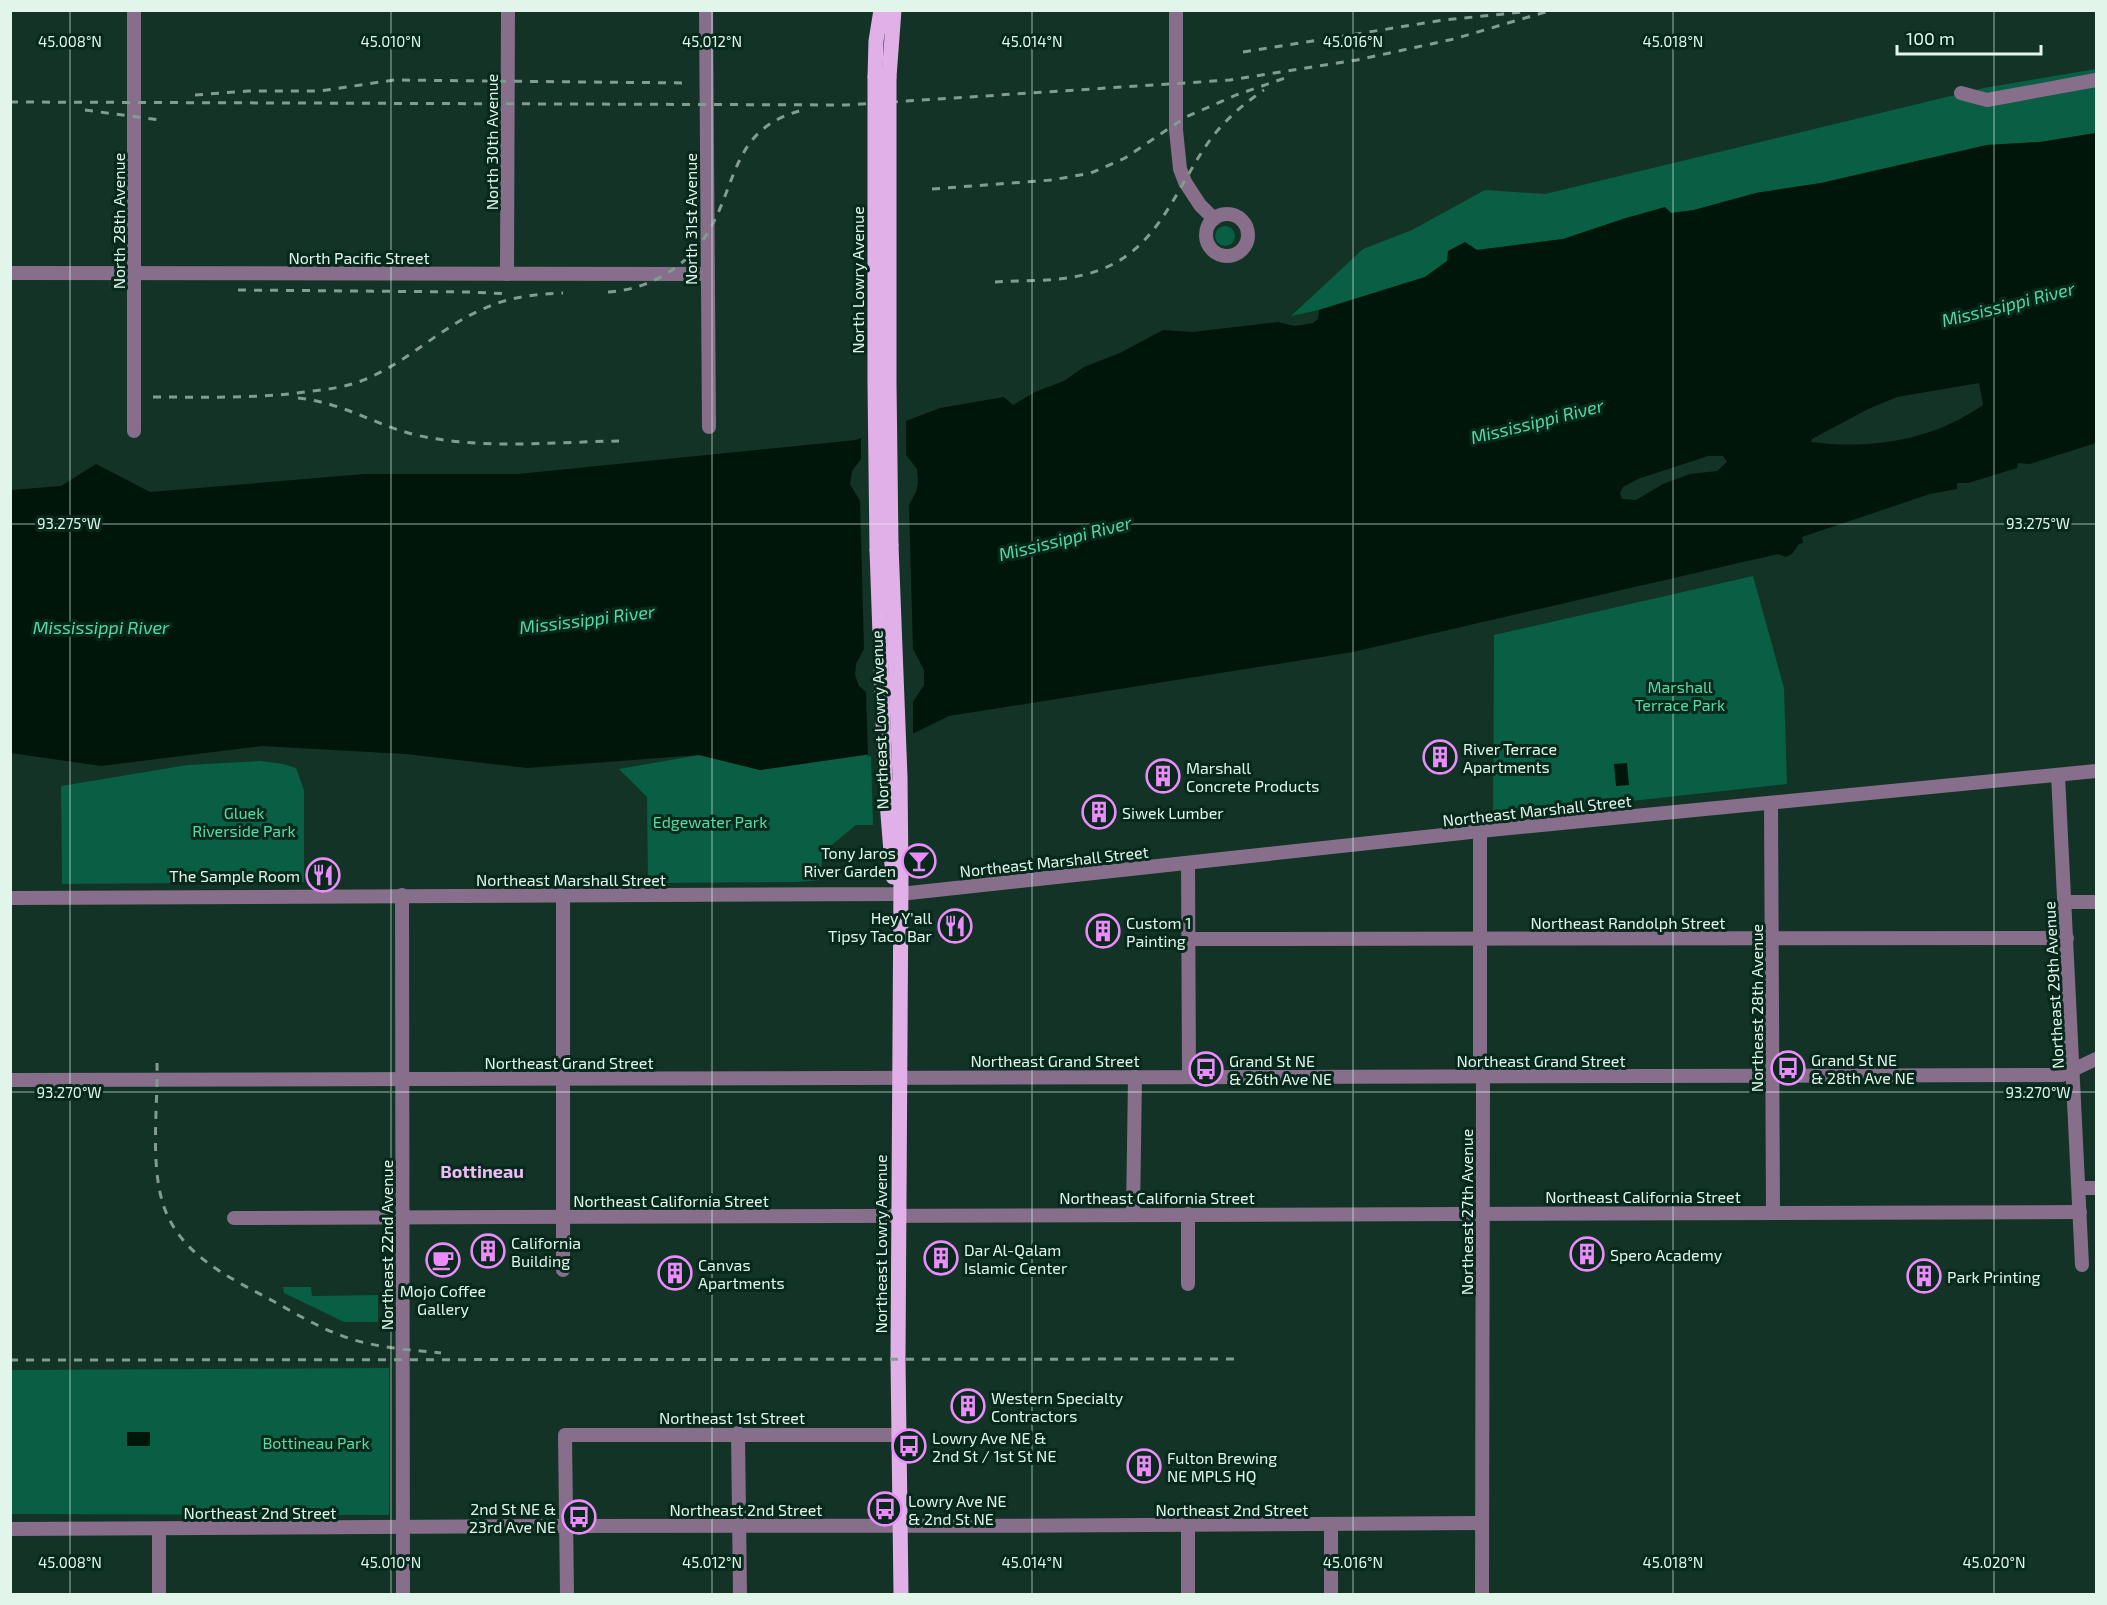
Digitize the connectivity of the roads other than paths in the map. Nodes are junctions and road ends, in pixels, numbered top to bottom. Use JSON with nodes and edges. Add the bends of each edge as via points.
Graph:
{"nodes":[{"id":1,"x":134,"y":10,"type":"edge"},
{"id":2,"x":508,"y":10,"type":"edge"},
{"id":3,"x":706,"y":10,"type":"edge"},
{"id":4,"x":881,"y":10,"type":"edge"},
{"id":5,"x":894,"y":10,"type":"edge"},
{"id":6,"x":1176,"y":10,"type":"edge"},
{"id":7,"x":882,"y":77,"type":"junction"},
{"id":8,"x":2097,"y":80,"type":"edge"},
{"id":9,"x":1961,"y":93,"type":"dead end"},
{"id":10,"x":1214,"y":219,"type":"dead end"},
{"id":11,"x":135,"y":272,"type":"junction"},
{"id":12,"x":10,"y":273,"type":"edge"},
{"id":13,"x":507,"y":274,"type":"junction"},
{"id":14,"x":706,"y":274,"type":"junction"},
{"id":15,"x":709,"y":427,"type":"dead end"},
{"id":16,"x":134,"y":431,"type":"dead end"},
{"id":17,"x":884,"y":547,"type":"joint"},
{"id":18,"x":2097,"y":771,"type":"edge"},
{"id":19,"x":2058,"y":775,"type":"junction"},
{"id":20,"x":1771,"y":804,"type":"junction"},
{"id":21,"x":1480,"y":831,"type":"junction"},
{"id":22,"x":1188,"y":864,"type":"junction"},
{"id":23,"x":900,"y":894,"type":"junction"},
{"id":24,"x":402,"y":895,"type":"junction"},
{"id":25,"x":563,"y":896,"type":"junction"},
{"id":26,"x":10,"y":898,"type":"edge"},
{"id":27,"x":2065,"y":902,"type":"junction"},
{"id":28,"x":2097,"y":902,"type":"edge"},
{"id":29,"x":1773,"y":938,"type":"junction"},
{"id":30,"x":2067,"y":938,"type":"junction"},
{"id":31,"x":1188,"y":939,"type":"junction"},
{"id":32,"x":1480,"y":939,"type":"junction"},
{"id":33,"x":2097,"y":1059,"type":"edge"},
{"id":34,"x":2074,"y":1070,"type":"junction"},
{"id":35,"x":1189,"y":1076,"type":"junction"},
{"id":36,"x":1483,"y":1076,"type":"junction"},
{"id":37,"x":1773,"y":1076,"type":"junction"},
{"id":38,"x":1135,"y":1077,"type":"junction"},
{"id":39,"x":564,"y":1078,"type":"junction"},
{"id":40,"x":403,"y":1079,"type":"junction"},
{"id":41,"x":899,"y":1079,"type":"junction"},
{"id":42,"x":10,"y":1080,"type":"edge"},
{"id":43,"x":2079,"y":1188,"type":"junction"},
{"id":44,"x":2097,"y":1188,"type":"edge"},
{"id":45,"x":1773,"y":1212,"type":"junction"},
{"id":46,"x":2080,"y":1212,"type":"junction"},
{"id":47,"x":1482,"y":1213,"type":"junction"},
{"id":48,"x":1133,"y":1214,"type":"junction"},
{"id":49,"x":1188,"y":1214,"type":"junction"},
{"id":50,"x":564,"y":1216,"type":"junction"},
{"id":51,"x":898,"y":1217,"type":"junction"},
{"id":52,"x":234,"y":1218,"type":"dead end"},
{"id":53,"x":403,"y":1218,"type":"junction"},
{"id":54,"x":2082,"y":1265,"type":"dead end"},
{"id":55,"x":563,"y":1270,"type":"dead end"},
{"id":56,"x":1188,"y":1284,"type":"dead end"},
{"id":57,"x":738,"y":1433,"type":"junction"},
{"id":58,"x":898,"y":1435,"type":"junction"},
{"id":59,"x":1482,"y":1523,"type":"junction"},
{"id":60,"x":1331,"y":1524,"type":"junction"},
{"id":61,"x":899,"y":1525,"type":"junction"},
{"id":62,"x":566,"y":1526,"type":"junction"},
{"id":63,"x":1188,"y":1526,"type":"junction"},
{"id":64,"x":740,"y":1527,"type":"junction"},
{"id":65,"x":404,"y":1528,"type":"junction"},
{"id":66,"x":10,"y":1529,"type":"edge"},
{"id":67,"x":159,"y":1529,"type":"junction"},
{"id":68,"x":159,"y":1594,"type":"edge"},
{"id":69,"x":403,"y":1594,"type":"edge"},
{"id":70,"x":567,"y":1594,"type":"edge"},
{"id":71,"x":740,"y":1594,"type":"edge"},
{"id":72,"x":901,"y":1594,"type":"edge"},
{"id":73,"x":1188,"y":1594,"type":"edge"},
{"id":74,"x":1331,"y":1594,"type":"edge"},
{"id":75,"x":1482,"y":1594,"type":"edge"}],
"edges":[{"from":1,"to":11,"type":"street","name":"North 28th Avenue"},
{"from":2,"to":13,"type":"street","name":"North 30th Avenue"},
{"from":3,"to":14,"type":"street","name":"North 31st Avenue"},
{"from":4,"to":7,"type":"main road","name":"North Lowry Avenue","via":[[876,40]]},
{"from":5,"to":7,"type":"main road","name":"North Lowry Avenue"},
{"from":6,"to":10,"type":"street","via":[[1176,130],[1180,169],[1200,205]]},
{"from":7,"to":17,"type":"main road","name":"North Lowry Avenue","bridge":true,"via":[[875,384]]},
{"from":8,"to":9,"type":"street","via":[[1987,100]]},
{"from":11,"to":12,"type":"street","name":"North Pacific Street"},
{"from":11,"to":13,"type":"street","name":"North Pacific Street"},
{"from":11,"to":16,"type":"street","name":"North 28th Avenue"},
{"from":13,"to":14,"type":"street","name":"North Pacific Street"},
{"from":14,"to":15,"type":"street","name":"North 31st Avenue"},
{"from":17,"to":23,"type":"main road","name":"Northeast Lowry Avenue"},
{"from":18,"to":19,"type":"street","name":"Northeast Marshall Street"},
{"from":19,"to":20,"type":"street","name":"Northeast Marshall Street"},
{"from":19,"to":27,"type":"street","name":"Northeast 29th Avenue"},
{"from":20,"to":21,"type":"street","name":"Northeast Marshall Street"},
{"from":20,"to":29,"type":"street","name":"Northeast 28th Avenue"},
{"from":21,"to":22,"type":"street","name":"Northeast Marshall Street"},
{"from":21,"to":32,"type":"street","name":"Northeast 27th Avenue"},
{"from":22,"to":23,"type":"street","name":"Northeast Marshall Street"},
{"from":22,"to":31,"type":"street"},
{"from":23,"to":25,"type":"street","name":"Northeast Marshall Street"},
{"from":23,"to":41,"type":"main road","name":"Northeast Lowry Avenue"},
{"from":24,"to":25,"type":"street","name":"Northeast Marshall Street"},
{"from":24,"to":26,"type":"street","name":"Northeast Marshall Street"},
{"from":24,"to":40,"type":"street","name":"Northeast 22nd Avenue"},
{"from":25,"to":39,"type":"street"},
{"from":27,"to":28,"type":"street"},
{"from":27,"to":30,"type":"street","name":"Northeast 29th Avenue"},
{"from":29,"to":30,"type":"street","name":"Northeast Randolph Street"},
{"from":29,"to":32,"type":"street","name":"Northeast Randolph Street"},
{"from":29,"to":37,"type":"street","name":"Northeast 28th Avenue"},
{"from":30,"to":34,"type":"street","name":"Northeast 29th Avenue"},
{"from":31,"to":32,"type":"street","name":"Northeast Randolph Street"},
{"from":31,"to":35,"type":"street"},
{"from":32,"to":36,"type":"street","name":"Northeast 27th Avenue"},
{"from":33,"to":34,"type":"street","name":"Northeast Grand Street"},
{"from":34,"to":37,"type":"street","name":"Northeast Grand Street","via":[[2062,1075]]},
{"from":34,"to":43,"type":"street","name":"Northeast 29th Avenue"},
{"from":35,"to":36,"type":"street","name":"Northeast Grand Street"},
{"from":35,"to":38,"type":"street","name":"Northeast Grand Street"},
{"from":36,"to":37,"type":"street","name":"Northeast Grand Street"},
{"from":36,"to":47,"type":"street","name":"Northeast 27th Avenue"},
{"from":37,"to":45,"type":"street","name":"Northeast 28th Avenue"},
{"from":38,"to":41,"type":"street","name":"Northeast Grand Street"},
{"from":38,"to":48,"type":"street"},
{"from":39,"to":40,"type":"street","name":"Northeast Grand Street"},
{"from":39,"to":41,"type":"street","name":"Northeast Grand Street"},
{"from":39,"to":50,"type":"street"},
{"from":40,"to":42,"type":"street","name":"Northeast Grand Street"},
{"from":40,"to":53,"type":"street","name":"Northeast 22nd Avenue"},
{"from":41,"to":51,"type":"main road","name":"Northeast Lowry Avenue"},
{"from":43,"to":44,"type":"street"},
{"from":43,"to":46,"type":"street","name":"Northeast 29th Avenue"},
{"from":45,"to":46,"type":"street","name":"Northeast California Street"},
{"from":45,"to":47,"type":"street","name":"Northeast California Street"},
{"from":46,"to":54,"type":"street","name":"Northeast 29th Avenue"},
{"from":47,"to":49,"type":"street","name":"Northeast California Street"},
{"from":47,"to":59,"type":"street","name":"Northeast 27th Avenue"},
{"from":48,"to":49,"type":"street","name":"Northeast California Street"},
{"from":48,"to":51,"type":"street","name":"Northeast California Street"},
{"from":49,"to":56,"type":"street"},
{"from":50,"to":51,"type":"street","name":"Northeast California Street"},
{"from":50,"to":53,"type":"street","name":"Northeast California Street"},
{"from":50,"to":55,"type":"street"},
{"from":51,"to":58,"type":"main road","name":"Northeast Lowry Avenue"},
{"from":52,"to":53,"type":"street","name":"Northeast California Street"},
{"from":53,"to":65,"type":"street","name":"Northeast 22nd Avenue"},
{"from":57,"to":58,"type":"street","name":"Northeast 1st Street"},
{"from":57,"to":62,"type":"street","name":"Northeast 1st Street","via":[[565,1435]]},
{"from":57,"to":64,"type":"street"},
{"from":58,"to":61,"type":"main road","name":"Northeast Lowry Avenue"},
{"from":59,"to":60,"type":"street","name":"Northeast 2nd Street"},
{"from":59,"to":75,"type":"street","name":"Northeast 27th Avenue"},
{"from":60,"to":63,"type":"street","name":"Northeast 2nd Street"},
{"from":60,"to":74,"type":"street"},
{"from":61,"to":63,"type":"street","name":"Northeast 2nd Street"},
{"from":61,"to":64,"type":"street","name":"Northeast 2nd Street"},
{"from":61,"to":72,"type":"main road","name":"Northeast Lowry Avenue"},
{"from":62,"to":64,"type":"street","name":"Northeast 2nd Street"},
{"from":62,"to":65,"type":"street","name":"Northeast 2nd Street"},
{"from":62,"to":70,"type":"street"},
{"from":63,"to":73,"type":"street"},
{"from":64,"to":71,"type":"street"},
{"from":65,"to":67,"type":"street","name":"Northeast 2nd Street"},
{"from":65,"to":69,"type":"street","name":"Northeast 22nd Avenue"},
{"from":66,"to":67,"type":"street","name":"Northeast 2nd Street"},
{"from":67,"to":68,"type":"street"}]}
